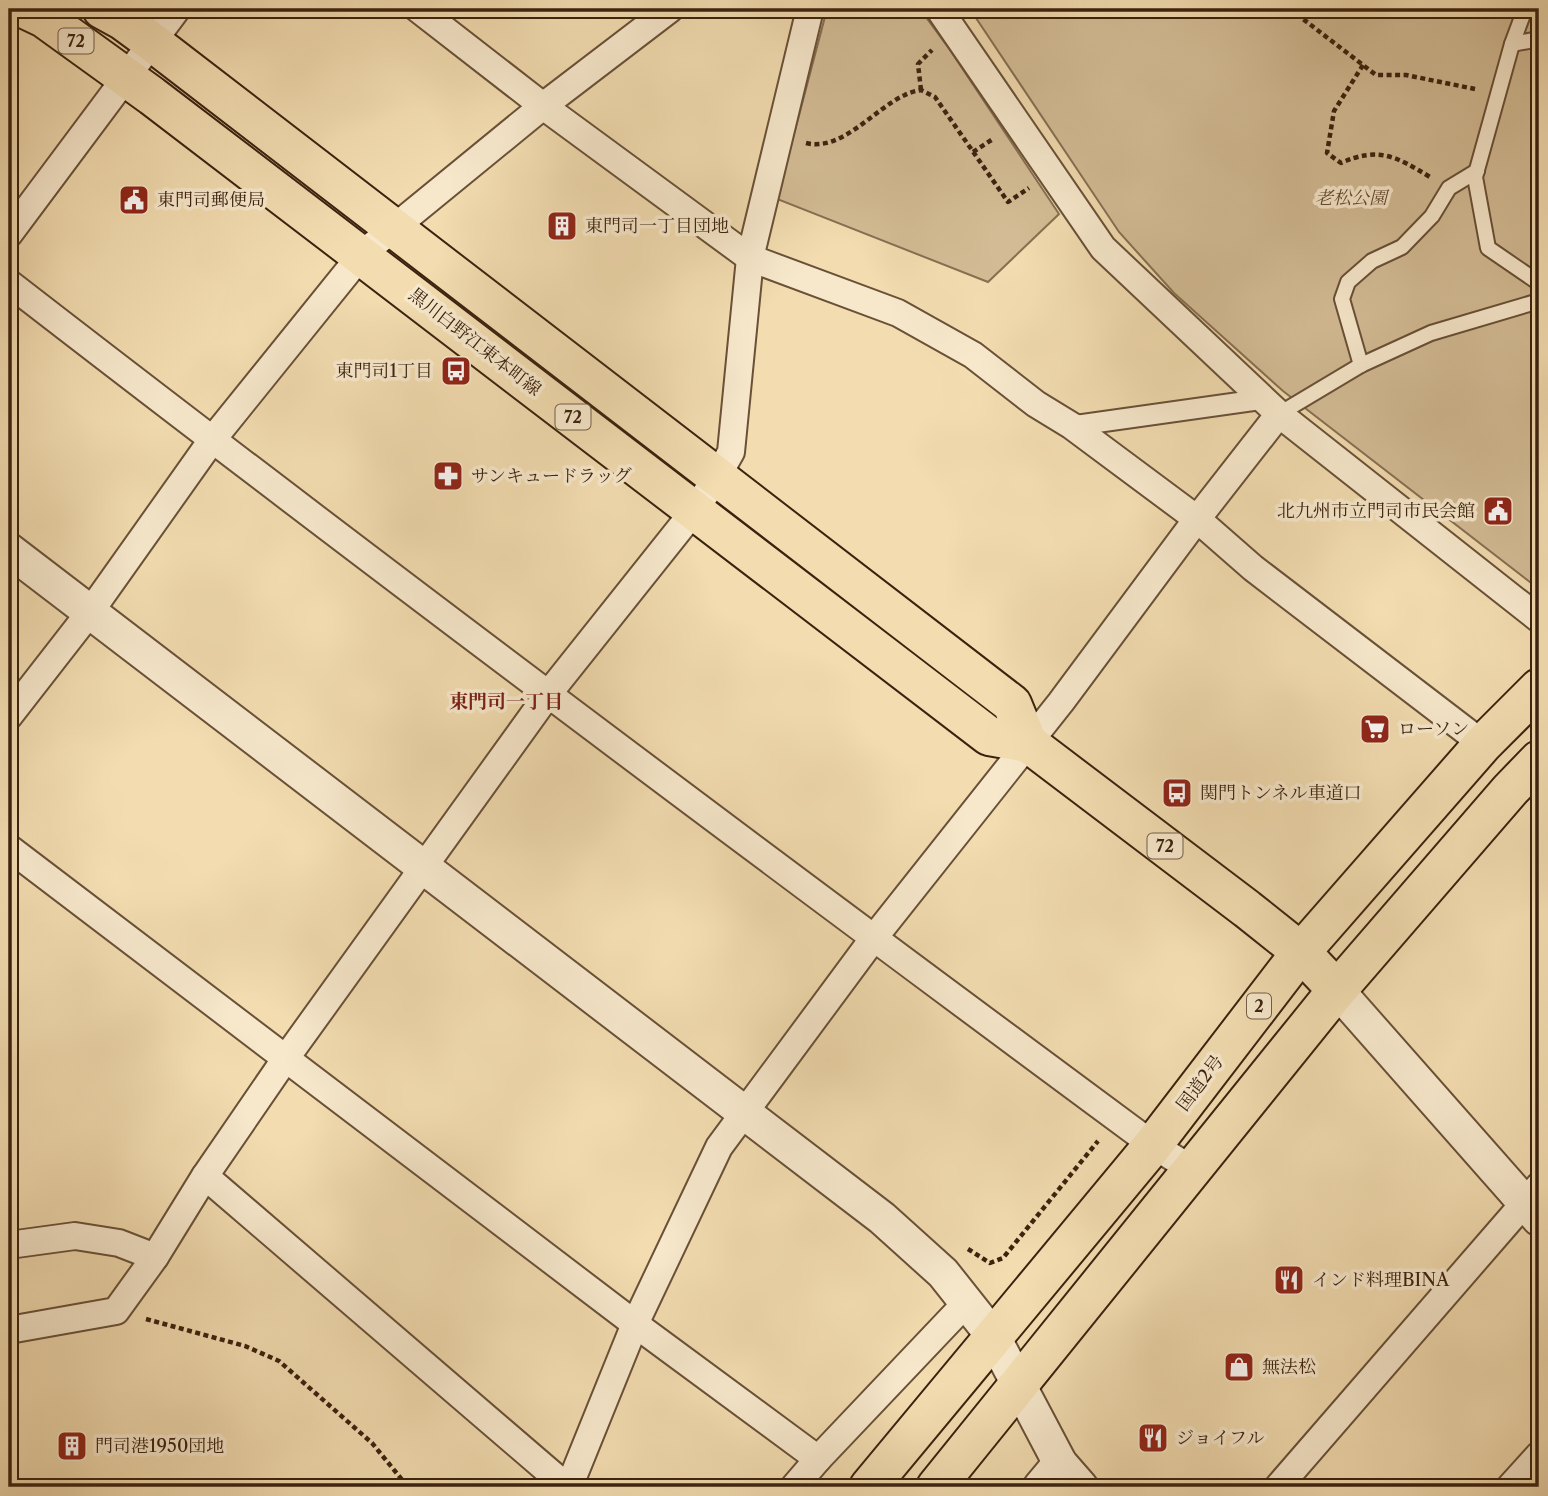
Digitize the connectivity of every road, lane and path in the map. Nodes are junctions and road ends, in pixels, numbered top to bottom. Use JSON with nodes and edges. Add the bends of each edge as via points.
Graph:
{"nodes":[{"id":1,"x":25,"y":9,"type":"edge"},
{"id":2,"x":102,"y":9,"type":"edge"},
{"id":3,"x":177,"y":9,"type":"edge"},
{"id":4,"x":418,"y":9,"type":"edge"},
{"id":5,"x":670,"y":9,"type":"edge"},
{"id":6,"x":810,"y":9,"type":"edge"},
{"id":7,"x":939,"y":9,"type":"edge"},
{"id":8,"x":1290,"y":9,"type":"edge"},
{"id":9,"x":1525,"y":9,"type":"edge"},
{"id":10,"x":955,"y":33,"type":"junction"},
{"id":11,"x":1539,"y":39,"type":"edge"},
{"id":12,"x":152,"y":42,"type":"junction"},
{"id":13,"x":1512,"y":44,"type":"junction"},
{"id":14,"x":1363,"y":65,"type":"junction"},
{"id":15,"x":125,"y":76,"type":"junction"},
{"id":16,"x":921,"y":90,"type":"junction"},
{"id":17,"x":1497,"y":95,"type":"junction"},
{"id":18,"x":543,"y":106,"type":"junction"},
{"id":19,"x":778,"y":136,"type":"junction"},
{"id":20,"x":1477,"y":171,"type":"junction"},
{"id":21,"x":1051,"y":173,"type":"junction"},
{"id":22,"x":1449,"y":188,"type":"junction"},
{"id":23,"x":395,"y":228,"type":"junction"},
{"id":24,"x":9,"y":234,"type":"edge"},
{"id":25,"x":362,"y":254,"type":"junction"},
{"id":26,"x":750,"y":258,"type":"junction"},
{"id":27,"x":9,"y":283,"type":"edge"},
{"id":28,"x":1539,"y":283,"type":"edge"},
{"id":29,"x":1539,"y":302,"type":"edge"},
{"id":30,"x":1361,"y":365,"type":"junction"},
{"id":31,"x":1271,"y":406,"type":"junction"},
{"id":32,"x":1072,"y":426,"type":"junction"},
{"id":33,"x":212,"y":440,"type":"junction"},
{"id":34,"x":717,"y":477,"type":"junction"},
{"id":35,"x":694,"y":511,"type":"junction"},
{"id":36,"x":1197,"y":519,"type":"junction"},
{"id":37,"x":9,"y":550,"type":"edge"},
{"id":38,"x":90,"y":612,"type":"junction"},
{"id":39,"x":1539,"y":619,"type":"edge"},
{"id":40,"x":1539,"y":688,"type":"edge"},
{"id":41,"x":549,"y":694,"type":"junction"},
{"id":42,"x":9,"y":716,"type":"edge"},
{"id":43,"x":1028,"y":743,"type":"junction"},
{"id":44,"x":1483,"y":744,"type":"junction"},
{"id":45,"x":1539,"y":760,"type":"edge"},
{"id":46,"x":9,"y":848,"type":"edge"},
{"id":47,"x":424,"y":867,"type":"junction"},
{"id":48,"x":873,"y":939,"type":"junction"},
{"id":49,"x":1301,"y":952,"type":"junction"},
{"id":50,"x":1337,"y":990,"type":"junction"},
{"id":51,"x":286,"y":1058,"type":"junction"},
{"id":52,"x":744,"y":1111,"type":"junction"},
{"id":53,"x":1105,"y":1132,"type":"dead end"},
{"id":54,"x":1153,"y":1145,"type":"junction"},
{"id":55,"x":1193,"y":1170,"type":"junction"},
{"id":56,"x":205,"y":1176,"type":"junction"},
{"id":57,"x":1535,"y":1203,"type":"edge"},
{"id":58,"x":960,"y":1243,"type":"dead end"},
{"id":59,"x":9,"y":1245,"type":"edge"},
{"id":60,"x":155,"y":1257,"type":"junction"},
{"id":61,"x":968,"y":1301,"type":"junction"},
{"id":62,"x":116,"y":1311,"type":"junction"},
{"id":63,"x":635,"y":1324,"type":"junction"},
{"id":64,"x":9,"y":1330,"type":"edge"},
{"id":65,"x":993,"y":1336,"type":"junction"},
{"id":66,"x":1020,"y":1384,"type":"junction"},
{"id":67,"x":1539,"y":1455,"type":"edge"},
{"id":68,"x":818,"y":1459,"type":"junction"},
{"id":69,"x":1060,"y":1479,"type":"edge"},
{"id":70,"x":408,"y":1487,"type":"edge"},
{"id":71,"x":568,"y":1487,"type":"edge"},
{"id":72,"x":794,"y":1487,"type":"edge"},
{"id":73,"x":869,"y":1487,"type":"edge"},
{"id":74,"x":936,"y":1487,"type":"edge"},
{"id":75,"x":1278,"y":1487,"type":"edge"},
{"id":76,"x":1510,"y":1487,"type":"edge"}],
"edges":[{"from":1,"to":15,"type":"main road","name":"黒川白野江東本町線","number":"72"},
{"from":2,"to":12,"type":"main road","number":"72"},
{"from":3,"to":12,"type":"street"},
{"from":4,"to":18,"type":"street"},
{"from":5,"to":18,"type":"street"},
{"from":6,"to":19,"type":"street"},
{"from":7,"to":10,"type":"street"},
{"from":8,"to":14,"type":"path"},
{"from":9,"to":13,"type":"lane"},
{"from":10,"to":16,"type":"path","via":[[918,64]]},
{"from":10,"to":21,"type":"street"},
{"from":11,"to":13,"type":"lane"},
{"from":12,"to":15,"type":"street"},
{"from":12,"to":23,"type":"main road","number":"72"},
{"from":13,"to":17,"type":"lane"},
{"from":14,"to":17,"type":"path","via":[[1376,75],[1406,75]]},
{"from":14,"to":22,"type":"path","via":[[1334,111],[1327,153],[1341,163],[1378,153],[1402,160]]},
{"from":15,"to":24,"type":"street"},
{"from":15,"to":25,"type":"main road","name":"黒川白野江東本町線","number":"72"},
{"from":16,"to":19,"type":"path","via":[[905,94],[837,140],[812,145]]},
{"from":16,"to":21,"type":"path","via":[[935,97],[1008,202]]},
{"from":17,"to":20,"type":"lane"},
{"from":18,"to":23,"type":"street"},
{"from":18,"to":26,"type":"street"},
{"from":19,"to":26,"type":"street"},
{"from":20,"to":22,"type":"lane"},
{"from":20,"to":28,"type":"lane","via":[[1488,248]]},
{"from":21,"to":31,"type":"street","via":[[1103,248]]},
{"from":22,"to":30,"type":"lane","via":[[1432,216],[1402,247],[1372,261],[1348,282],[1342,299]]},
{"from":23,"to":25,"type":"street"},
{"from":23,"to":34,"type":"main road","number":"72"},
{"from":25,"to":33,"type":"street"},
{"from":25,"to":35,"type":"main road","name":"黒川白野江東本町線","number":"72"},
{"from":26,"to":32,"type":"street","via":[[898,313],[973,355]]},
{"from":26,"to":34,"type":"street","via":[[731,452]]},
{"from":27,"to":33,"type":"street"},
{"from":29,"to":30,"type":"lane","via":[[1431,333]]},
{"from":30,"to":31,"type":"lane"},
{"from":31,"to":32,"type":"street"},
{"from":31,"to":36,"type":"street"},
{"from":31,"to":39,"type":"street"},
{"from":32,"to":36,"type":"street"},
{"from":33,"to":38,"type":"street"},
{"from":33,"to":41,"type":"street"},
{"from":34,"to":35,"type":"street"},
{"from":34,"to":43,"type":"main road","number":"72","via":[[1012,704]]},
{"from":35,"to":41,"type":"street"},
{"from":35,"to":43,"type":"main road","name":"黒川白野江東本町線","number":"72","via":[[989,736]]},
{"from":36,"to":43,"type":"street"},
{"from":36,"to":44,"type":"street","via":[[1253,568]]},
{"from":37,"to":38,"type":"street"},
{"from":38,"to":42,"type":"street"},
{"from":38,"to":47,"type":"street"},
{"from":40,"to":44,"type":"main road","name":"国道2号","number":"2"},
{"from":41,"to":47,"type":"street"},
{"from":41,"to":48,"type":"street"},
{"from":43,"to":48,"type":"street"},
{"from":43,"to":49,"type":"main road","name":"黒川白野江東本町線","number":"72"},
{"from":44,"to":49,"type":"main road","name":"国道2号","number":"2"},
{"from":45,"to":50,"type":"main road"},
{"from":46,"to":51,"type":"street"},
{"from":47,"to":51,"type":"street"},
{"from":47,"to":52,"type":"street"},
{"from":48,"to":52,"type":"street"},
{"from":48,"to":54,"type":"street"},
{"from":49,"to":50,"type":"main road","name":"黒川白野江東本町線","number":"72"},
{"from":49,"to":54,"type":"main road","name":"国道2号","number":"2"},
{"from":50,"to":55,"type":"main road"},
{"from":50,"to":57,"type":"street"},
{"from":51,"to":56,"type":"street"},
{"from":51,"to":63,"type":"street"},
{"from":52,"to":61,"type":"street","via":[[882,1218]]},
{"from":52,"to":63,"type":"street","via":[[719,1147]]},
{"from":53,"to":58,"type":"path","via":[[1003,1258],[990,1263]]},
{"from":54,"to":55,"type":"street"},
{"from":54,"to":65,"type":"main road","name":"国道2号","number":"2"},
{"from":55,"to":66,"type":"main road"},
{"from":56,"to":60,"type":"street"},
{"from":56,"to":71,"type":"street"},
{"from":57,"to":75,"type":"street"},
{"from":59,"to":60,"type":"street","via":[[75,1236],[119,1243]]},
{"from":60,"to":62,"type":"street"},
{"from":61,"to":65,"type":"street"},
{"from":61,"to":68,"type":"street"},
{"from":62,"to":64,"type":"street"},
{"from":62,"to":70,"type":"path","via":[[245,1346],[279,1361],[372,1444]]},
{"from":63,"to":68,"type":"street"},
{"from":63,"to":71,"type":"street"},
{"from":65,"to":66,"type":"street"},
{"from":65,"to":73,"type":"main road","name":"国道2号","number":"2"},
{"from":66,"to":69,"type":"street"},
{"from":66,"to":74,"type":"main road"},
{"from":67,"to":76,"type":"street"},
{"from":68,"to":72,"type":"street"}]}
